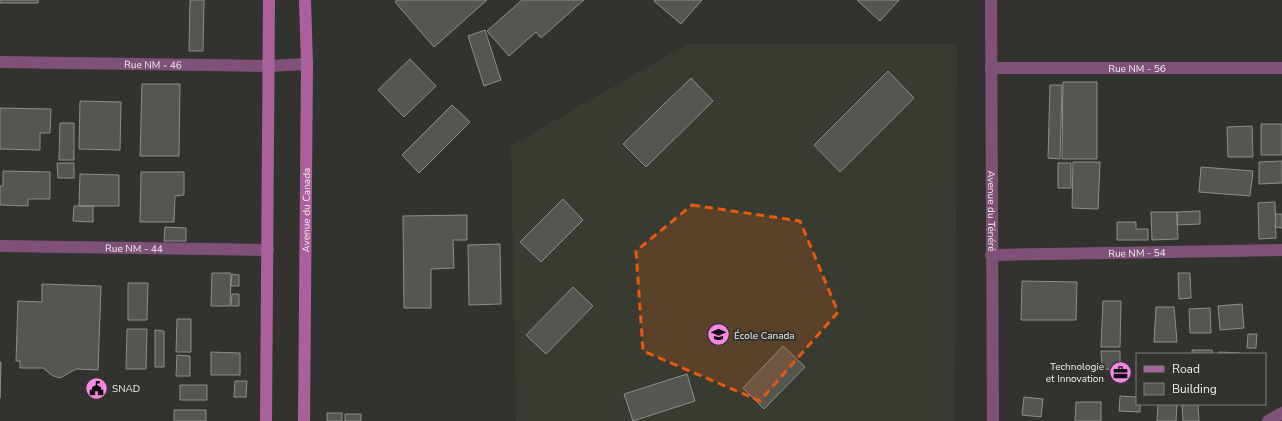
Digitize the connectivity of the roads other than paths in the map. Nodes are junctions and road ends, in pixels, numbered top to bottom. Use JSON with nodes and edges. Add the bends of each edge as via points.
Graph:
{"nodes":[{"id":1,"x":269,"y":0,"type":"edge"},
{"id":2,"x":305,"y":0,"type":"edge"},
{"id":3,"x":991,"y":0,"type":"edge"},
{"id":4,"x":0,"y":62,"type":"edge"},
{"id":5,"x":307,"y":64,"type":"junction"},
{"id":6,"x":268,"y":66,"type":"junction"},
{"id":7,"x":991,"y":68,"type":"junction"},
{"id":8,"x":1282,"y":68,"type":"edge"},
{"id":9,"x":0,"y":246,"type":"edge"},
{"id":10,"x":268,"y":250,"type":"junction"},
{"id":11,"x":1282,"y":250,"type":"edge"},
{"id":12,"x":991,"y":255,"type":"junction"},
{"id":13,"x":1282,"y":413,"type":"edge"},
{"id":14,"x":266,"y":421,"type":"edge"},
{"id":15,"x":304,"y":421,"type":"edge"},
{"id":16,"x":993,"y":421,"type":"edge"},
{"id":17,"x":1268,"y":421,"type":"edge"}],
"edges":[{"from":1,"to":6,"type":"street"},
{"from":2,"to":5,"type":"street","name":"Avenue du Canada"},
{"from":3,"to":7,"type":"street","name":"Avenue du Ténéré"},
{"from":4,"to":6,"type":"street","name":"Rue NM - 46"},
{"from":5,"to":6,"type":"street","name":"Rue NM - 46"},
{"from":5,"to":15,"type":"street","name":"Avenue du Canada"},
{"from":6,"to":10,"type":"street"},
{"from":7,"to":8,"type":"street","name":"Rue NM - 56"},
{"from":7,"to":12,"type":"street","name":"Avenue du Ténéré"},
{"from":9,"to":10,"type":"street","name":"Rue NM - 44"},
{"from":10,"to":14,"type":"street"},
{"from":11,"to":12,"type":"street","name":"Rue NM - 54"},
{"from":12,"to":16,"type":"street","name":"Avenue du Ténéré"},
{"from":13,"to":17,"type":"street"}]}
